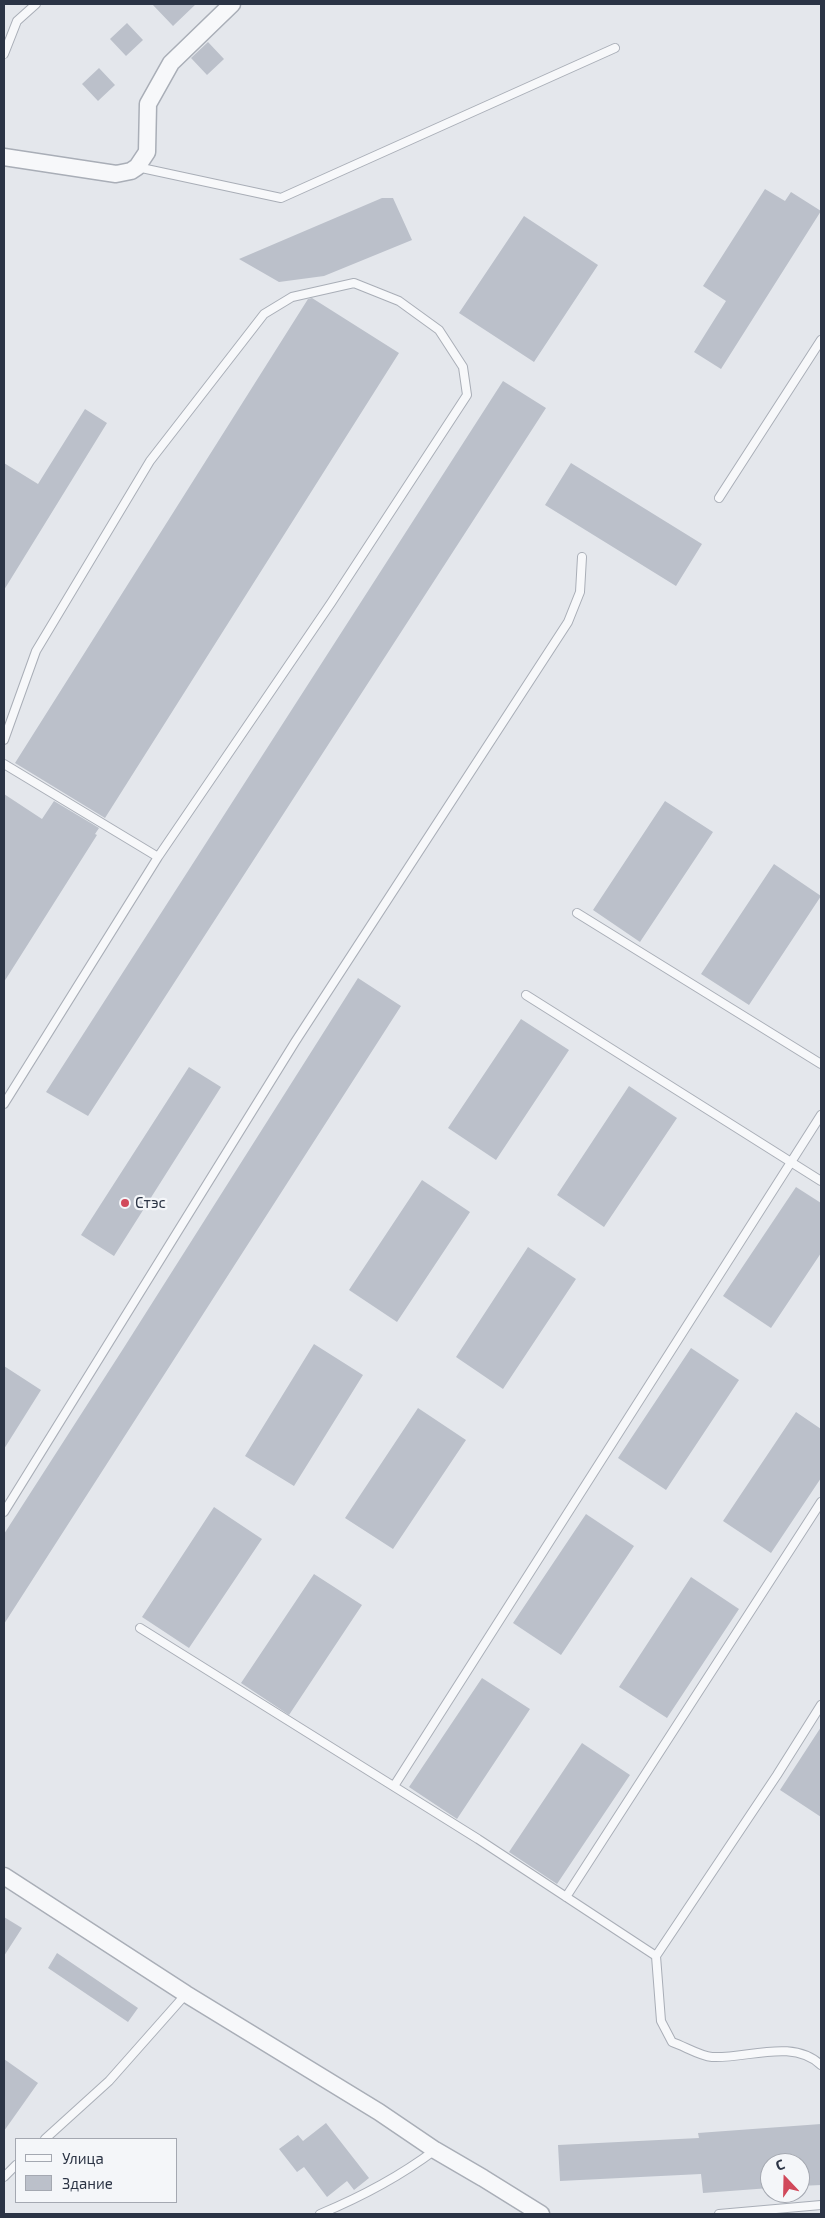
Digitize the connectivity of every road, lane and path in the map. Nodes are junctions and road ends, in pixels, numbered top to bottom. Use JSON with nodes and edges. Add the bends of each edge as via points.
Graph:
{"nodes":[{"id":1,"x":36,"y":4,"type":"edge"},
{"id":2,"x":232,"y":4,"type":"edge"},
{"id":3,"x":615,"y":48,"type":"dead end"},
{"id":4,"x":4,"y":54,"type":"edge"},
{"id":5,"x":4,"y":156,"type":"edge"},
{"id":6,"x":137,"y":168,"type":"junction"},
{"id":7,"x":821,"y":340,"type":"edge"},
{"id":8,"x":719,"y":498,"type":"dead end"},
{"id":9,"x":582,"y":557,"type":"dead end"},
{"id":10,"x":4,"y":740,"type":"edge"},
{"id":11,"x":4,"y":764,"type":"edge"},
{"id":12,"x":158,"y":858,"type":"junction"},
{"id":13,"x":577,"y":913,"type":"dead end"},
{"id":14,"x":526,"y":995,"type":"dead end"},
{"id":15,"x":821,"y":1064,"type":"edge"},
{"id":16,"x":4,"y":1104,"type":"edge"},
{"id":17,"x":821,"y":1115,"type":"edge"},
{"id":18,"x":791,"y":1162,"type":"junction"},
{"id":19,"x":821,"y":1181,"type":"edge"},
{"id":20,"x":821,"y":1502,"type":"edge"},
{"id":21,"x":4,"y":1512,"type":"edge"},
{"id":22,"x":140,"y":1628,"type":"dead end"},
{"id":23,"x":821,"y":1705,"type":"edge"},
{"id":24,"x":394,"y":1786,"type":"junction"},
{"id":25,"x":4,"y":1876,"type":"edge"},
{"id":26,"x":566,"y":1897,"type":"junction"},
{"id":27,"x":656,"y":1956,"type":"junction"},
{"id":28,"x":186,"y":1994,"type":"junction"},
{"id":29,"x":821,"y":2065,"type":"edge"},
{"id":30,"x":46,"y":2138,"type":"edge"},
{"id":31,"x":435,"y":2150,"type":"junction"},
{"id":32,"x":15,"y":2167,"type":"edge"},
{"id":33,"x":4,"y":2177,"type":"edge"},
{"id":34,"x":821,"y":2205,"type":"edge"},
{"id":35,"x":320,"y":2214,"type":"edge"},
{"id":36,"x":541,"y":2214,"type":"edge"},
{"id":37,"x":719,"y":2214,"type":"edge"}],
"edges":[{"from":1,"to":4,"type":"lane","via":[[17,22]]},
{"from":2,"to":6,"type":"street","via":[[170,63],[148,104],[147,152]]},
{"from":3,"to":6,"type":"lane","via":[[281,198]]},
{"from":5,"to":6,"type":"street","via":[[116,174]]},
{"from":7,"to":8,"type":"lane"},
{"from":9,"to":21,"type":"lane","via":[[580,592],[568,622],[295,1042]]},
{"from":10,"to":12,"type":"lane","via":[[36,651],[150,461],[264,314],[292,297],[354,283],[399,302],[439,330],[463,367],[467,395]]},
{"from":11,"to":12,"type":"lane"},
{"from":12,"to":16,"type":"lane"},
{"from":13,"to":15,"type":"lane"},
{"from":14,"to":18,"type":"lane"},
{"from":17,"to":18,"type":"lane"},
{"from":18,"to":19,"type":"lane"},
{"from":18,"to":24,"type":"lane"},
{"from":20,"to":26,"type":"lane"},
{"from":22,"to":24,"type":"lane"},
{"from":23,"to":27,"type":"lane"},
{"from":24,"to":26,"type":"lane"},
{"from":25,"to":28,"type":"street"},
{"from":26,"to":27,"type":"lane"},
{"from":27,"to":29,"type":"lane","via":[[661,2021],[672,2042],[711,2057],[789,2051],[815,2059]]},
{"from":28,"to":30,"type":"lane","via":[[109,2081]]},
{"from":28,"to":31,"type":"street"},
{"from":31,"to":35,"type":"lane","via":[[376,2188]]},
{"from":31,"to":36,"type":"street"},
{"from":32,"to":33,"type":"lane"},
{"from":34,"to":37,"type":"lane"}]}
